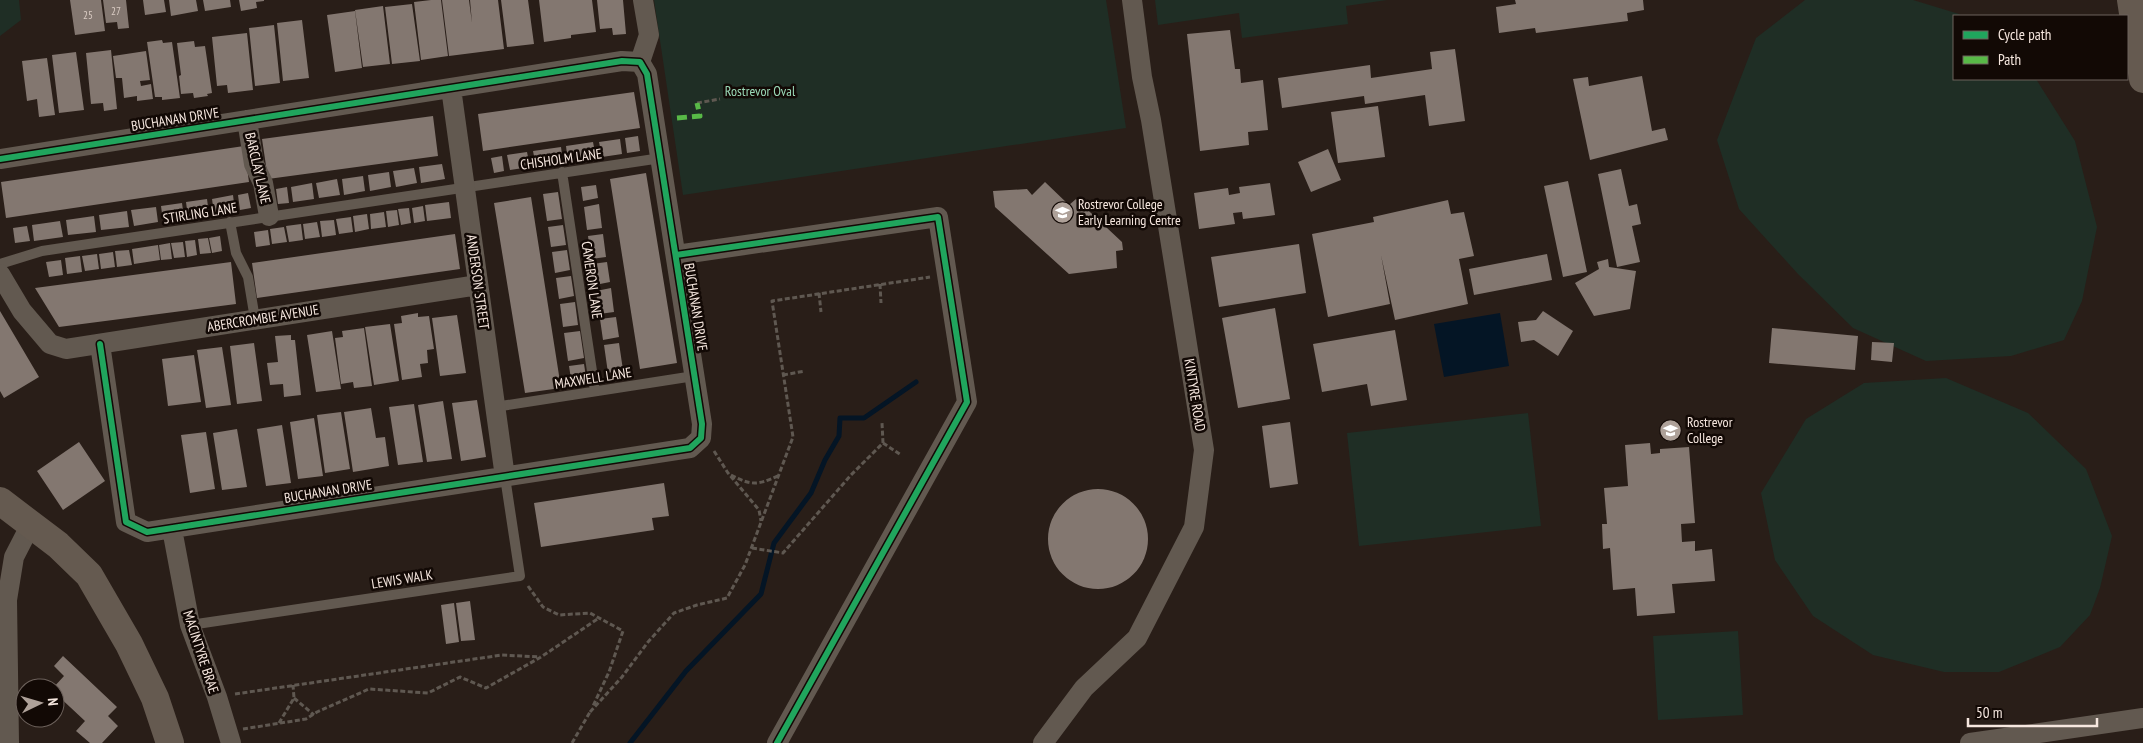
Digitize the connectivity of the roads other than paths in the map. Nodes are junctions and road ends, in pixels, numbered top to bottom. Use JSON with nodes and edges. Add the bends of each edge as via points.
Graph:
{"nodes":[{"id":1,"x":644,"y":0,"type":"edge"},
{"id":2,"x":1132,"y":0,"type":"edge"},
{"id":3,"x":2131,"y":0,"type":"edge"},
{"id":4,"x":640,"y":62,"type":"junction"},
{"id":5,"x":2143,"y":79,"type":"edge"},
{"id":6,"x":451,"y":88,"type":"junction"},
{"id":7,"x":247,"y":120,"type":"junction"},
{"id":8,"x":661,"y":158,"type":"junction"},
{"id":9,"x":0,"y":159,"type":"edge"},
{"id":10,"x":562,"y":172,"type":"junction"},
{"id":11,"x":464,"y":186,"type":"junction"},
{"id":12,"x":269,"y":216,"type":"junction"},
{"id":13,"x":230,"y":222,"type":"junction"},
{"id":14,"x":676,"y":256,"type":"junction"},
{"id":15,"x":0,"y":264,"type":"edge"},
{"id":16,"x":0,"y":274,"type":"edge"},
{"id":17,"x":478,"y":285,"type":"junction"},
{"id":18,"x":255,"y":319,"type":"junction"},
{"id":19,"x":100,"y":344,"type":"junction"},
{"id":20,"x":694,"y":376,"type":"junction"},
{"id":21,"x":595,"y":391,"type":"junction"},
{"id":22,"x":495,"y":407,"type":"junction"},
{"id":23,"x":505,"y":477,"type":"junction"},
{"id":24,"x":0,"y":501,"type":"edge"},
{"id":25,"x":31,"y":524,"type":"junction"},
{"id":26,"x":172,"y":529,"type":"junction"},
{"id":27,"x":190,"y":626,"type":"junction"},
{"id":28,"x":2143,"y":718,"type":"edge"},
{"id":29,"x":229,"y":737,"type":"edge"},
{"id":30,"x":1979,"y":742,"type":"edge"},
{"id":31,"x":9,"y":743,"type":"edge"},
{"id":32,"x":170,"y":743,"type":"edge"},
{"id":33,"x":777,"y":743,"type":"edge"},
{"id":34,"x":1043,"y":743,"type":"edge"}],
"edges":[{"from":1,"to":4,"type":"street","via":[[648,36]]},
{"from":2,"to":34,"type":"street","name":"KINTYRE ROAD","via":[[1204,450],[1194,527],[1137,638],[1084,688]]},
{"from":3,"to":5,"type":"main road"},
{"from":4,"to":6,"type":"street","name":"BUCHANAN DRIVE","via":[[622,61]]},
{"from":4,"to":8,"type":"street","name":"BUCHANAN DRIVE","via":[[647,74]]},
{"from":6,"to":7,"type":"street","name":"BUCHANAN DRIVE"},
{"from":6,"to":11,"type":"street","name":"ANDERSON STREET"},
{"from":7,"to":9,"type":"street","name":"BUCHANAN DRIVE"},
{"from":7,"to":12,"type":"street","name":"BARCLAY LANE","via":[[254,164],[263,183]]},
{"from":8,"to":10,"type":"lane","name":"CHISHOLM LANE"},
{"from":8,"to":14,"type":"street","name":"BUCHANAN DRIVE"},
{"from":10,"to":11,"type":"lane","name":"CHISHOLM LANE"},
{"from":10,"to":21,"type":"lane","name":"CAMERON LANE"},
{"from":11,"to":12,"type":"lane","name":"STIRLING LANE"},
{"from":11,"to":17,"type":"street","name":"ANDERSON STREET"},
{"from":12,"to":13,"type":"lane","name":"STIRLING LANE"},
{"from":13,"to":15,"type":"lane","name":"STIRLING LANE","via":[[42,251]]},
{"from":13,"to":18,"type":"lane","via":[[236,253],[248,276]]},
{"from":14,"to":20,"type":"street","name":"BUCHANAN DRIVE"},
{"from":14,"to":33,"type":"street","via":[[938,217],[967,402]]},
{"from":16,"to":19,"type":"street","name":"ABERCROMBIE AVENUE","via":[[22,310],[50,344],[66,349]]},
{"from":17,"to":18,"type":"street","name":"ABERCROMBIE AVENUE"},
{"from":17,"to":22,"type":"street","name":"ANDERSON STREET"},
{"from":18,"to":19,"type":"street","name":"ABERCROMBIE AVENUE"},
{"from":19,"to":26,"type":"street","name":"BUCHANAN DRIVE","via":[[126,522],[147,532]]},
{"from":20,"to":21,"type":"lane","name":"MAXWELL LANE"},
{"from":20,"to":23,"type":"street","name":"BUCHANAN DRIVE","via":[[702,424],[701,438],[690,448]]},
{"from":21,"to":22,"type":"lane","name":"MAXWELL LANE"},
{"from":22,"to":23,"type":"street","name":"ANDERSON STREET"},
{"from":23,"to":26,"type":"street","name":"BUCHANAN DRIVE"},
{"from":23,"to":27,"type":"lane","name":"LEWIS WALK","via":[[520,576]]},
{"from":24,"to":25,"type":"main road"},
{"from":25,"to":31,"type":"street","via":[[14,557],[8,600]]},
{"from":25,"to":32,"type":"main road","via":[[89,575],[129,644],[155,698]]},
{"from":26,"to":27,"type":"street","name":"MACINTYRE BRAE"},
{"from":27,"to":29,"type":"street","name":"MACINTYRE BRAE"},
{"from":28,"to":30,"type":"street"}]}
